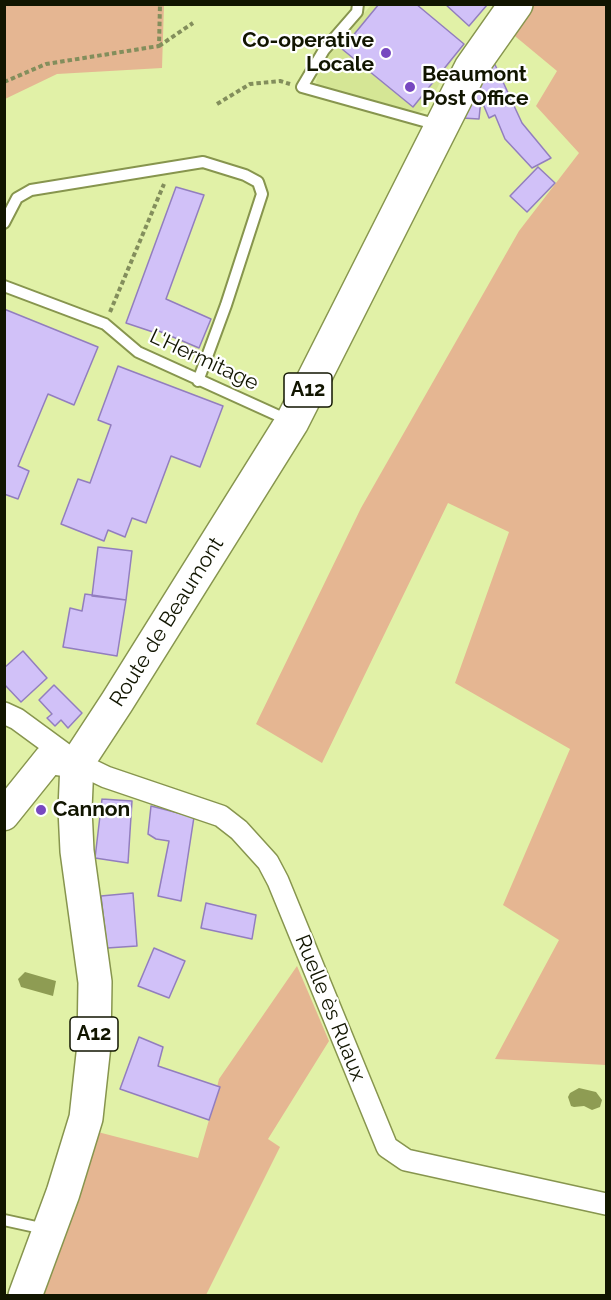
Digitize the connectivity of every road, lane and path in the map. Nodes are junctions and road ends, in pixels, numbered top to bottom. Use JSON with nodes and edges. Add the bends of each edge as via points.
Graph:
{"nodes":[{"id":1,"x":160,"y":4,"type":"edge"},
{"id":2,"x":358,"y":4,"type":"edge"},
{"id":3,"x":516,"y":4,"type":"edge"},
{"id":4,"x":193,"y":23,"type":"dead end"},
{"id":5,"x":159,"y":46,"type":"junction"},
{"id":6,"x":4,"y":82,"type":"edge"},
{"id":7,"x":302,"y":87,"type":"junction"},
{"id":8,"x":217,"y":104,"type":"dead end"},
{"id":9,"x":442,"y":126,"type":"junction"},
{"id":10,"x":171,"y":167,"type":"junction"},
{"id":11,"x":4,"y":223,"type":"edge"},
{"id":12,"x":4,"y":286,"type":"edge"},
{"id":13,"x":105,"y":324,"type":"junction"},
{"id":14,"x":198,"y":381,"type":"junction"},
{"id":15,"x":292,"y":422,"type":"junction"},
{"id":16,"x":4,"y":712,"type":"edge"},
{"id":17,"x":77,"y":763,"type":"junction"},
{"id":18,"x":4,"y":815,"type":"edge"},
{"id":19,"x":606,"y":1204,"type":"edge"},
{"id":20,"x":4,"y":1220,"type":"edge"},
{"id":21,"x":50,"y":1230,"type":"junction"},
{"id":22,"x":25,"y":1296,"type":"edge"}],
"edges":[{"from":1,"to":5,"type":"path"},
{"from":2,"to":7,"type":"lane","via":[[357,12],[324,50]]},
{"from":3,"to":9,"type":"main road","name":"Route de Beaumont","number":"A12","via":[[471,68]]},
{"from":4,"to":5,"type":"path"},
{"from":5,"to":6,"type":"path","via":[[46,64]]},
{"from":7,"to":8,"type":"path","via":[[280,81],[250,84]]},
{"from":7,"to":9,"type":"lane"},
{"from":9,"to":15,"type":"main road","name":"Route de Beaumont","number":"A12"},
{"from":10,"to":11,"type":"lane","via":[[31,190],[17,198]]},
{"from":10,"to":13,"type":"path"},
{"from":10,"to":14,"type":"lane","via":[[203,162],[258,182],[262,194]]},
{"from":12,"to":13,"type":"lane","name":"L'Hermitage"},
{"from":13,"to":14,"type":"lane","name":"L'Hermitage","via":[[138,352]]},
{"from":14,"to":15,"type":"lane","name":"L'Hermitage"},
{"from":15,"to":17,"type":"main road","name":"Route de Beaumont","number":"A12"},
{"from":16,"to":17,"type":"street","name":"Ruelle ès Ruaux"},
{"from":17,"to":18,"type":"street","via":[[49,759]]},
{"from":17,"to":19,"type":"street","name":"Ruelle ès Ruaux","via":[[106,777],[221,816],[267,862],[387,1147],[406,1160]]},
{"from":17,"to":21,"type":"main road","number":"A12","via":[[77,851],[95,981],[94,1045],[86,1118]]},
{"from":20,"to":21,"type":"lane"},
{"from":21,"to":22,"type":"main road","number":"A12"}]}
